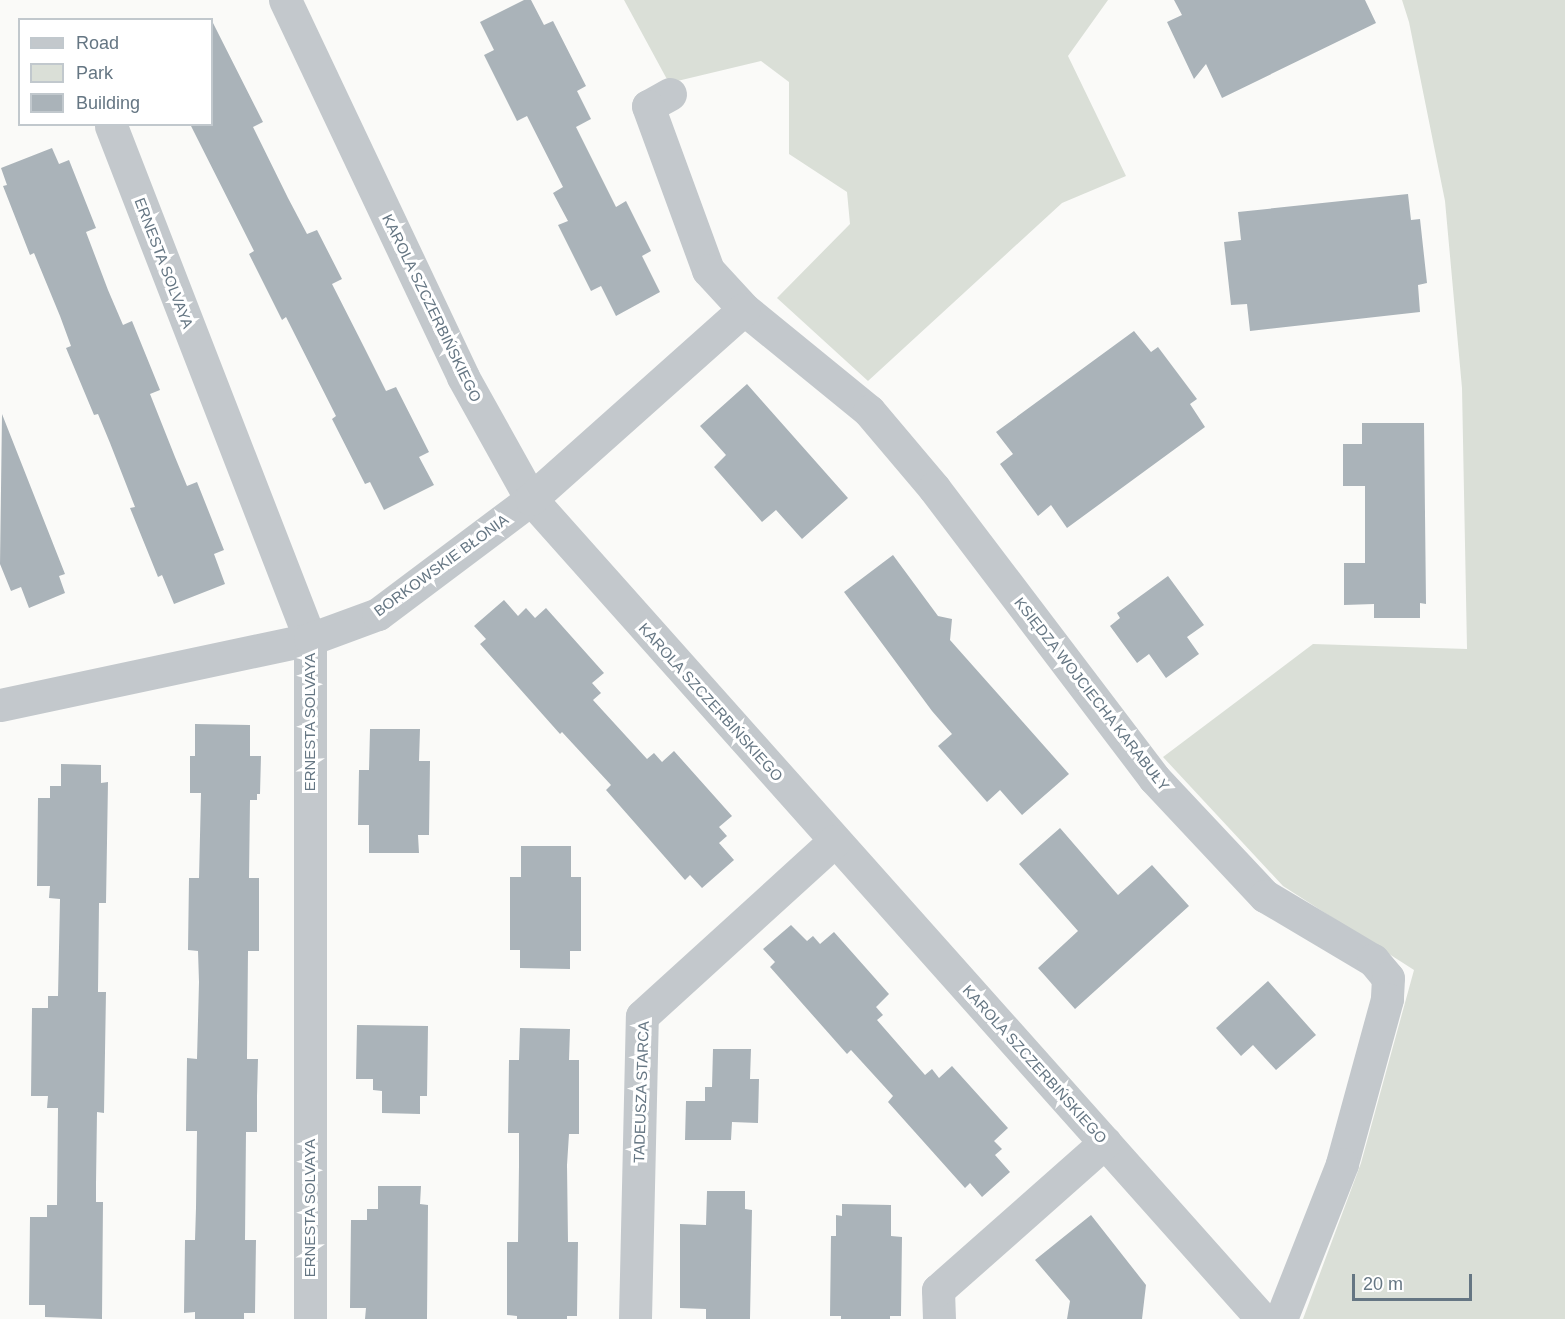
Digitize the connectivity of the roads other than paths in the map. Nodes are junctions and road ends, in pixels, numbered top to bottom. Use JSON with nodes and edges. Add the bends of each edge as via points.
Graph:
{"nodes":[{"id":1,"x":285,"y":0,"type":"edge"},
{"id":2,"x":670,"y":94,"type":"dead end"},
{"id":3,"x":111,"y":126,"type":"edge"},
{"id":4,"x":744,"y":309,"type":"junction"},
{"id":5,"x":531,"y":499,"type":"junction"},
{"id":6,"x":310,"y":639,"type":"junction"},
{"id":7,"x":0,"y":705,"type":"edge"},
{"id":8,"x":834,"y":841,"type":"junction"},
{"id":9,"x":1105,"y":1142,"type":"junction"},
{"id":10,"x":310,"y":1319,"type":"edge"},
{"id":11,"x":635,"y":1319,"type":"edge"},
{"id":12,"x":939,"y":1319,"type":"edge"},
{"id":13,"x":1262,"y":1319,"type":"edge"},
{"id":14,"x":1281,"y":1319,"type":"edge"}],
"edges":[{"from":1,"to":5,"type":"street","name":"KAROLA SZCZERBIŃSKIEGO","via":[[463,377]]},
{"from":2,"to":4,"type":"street","name":"KSIĘDZA WOJCIECHA KARABUŁY","via":[[648,106],[708,270]]},
{"from":3,"to":6,"type":"street","name":"ERNESTA SOLVAYA"},
{"from":4,"to":5,"type":"street","name":"BORKOWSKIE BŁONIA"},
{"from":4,"to":14,"type":"street","name":"KSIĘDZA WOJCIECHA KARABUŁY","via":[[869,411],[934,488],[1154,778],[1265,896],[1373,960],[1388,978],[1387,999],[1342,1164]]},
{"from":5,"to":6,"type":"street","name":"BORKOWSKIE BŁONIA","via":[[378,614]]},
{"from":5,"to":8,"type":"street","name":"KAROLA SZCZERBIŃSKIEGO"},
{"from":6,"to":7,"type":"street","name":"BORKOWSKIE BŁONIA"},
{"from":6,"to":10,"type":"street","name":"ERNESTA SOLVAYA"},
{"from":8,"to":9,"type":"street","name":"KAROLA SZCZERBIŃSKIEGO"},
{"from":8,"to":11,"type":"street","name":"TADEUSZA STARCA","via":[[642,1017]]},
{"from":9,"to":12,"type":"street","via":[[938,1290]]},
{"from":9,"to":13,"type":"street","name":"KAROLA SZCZERBIŃSKIEGO"}]}
